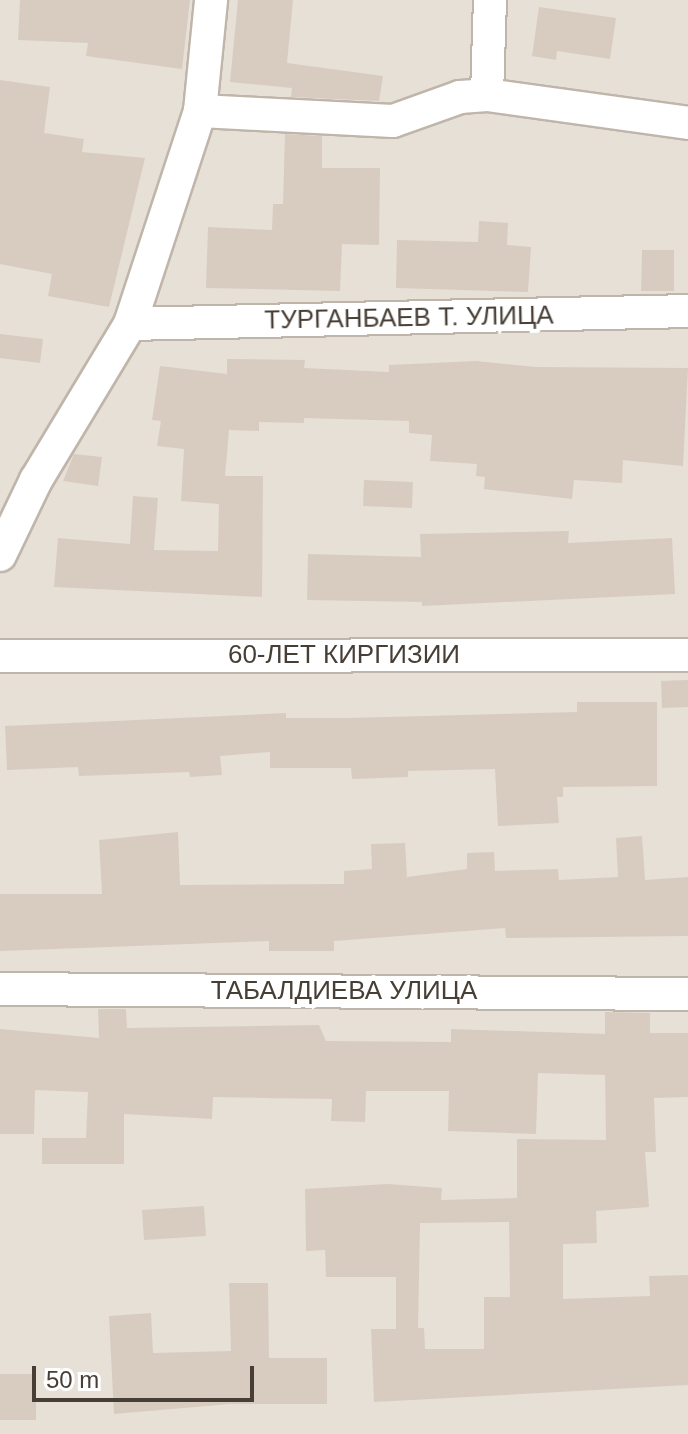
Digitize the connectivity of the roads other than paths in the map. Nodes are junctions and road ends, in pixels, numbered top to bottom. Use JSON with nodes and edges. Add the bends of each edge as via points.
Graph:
{"nodes":[{"id":1,"x":211,"y":0,"type":"edge"},
{"id":2,"x":490,"y":0,"type":"edge"},
{"id":3,"x":487,"y":95,"type":"junction"},
{"id":4,"x":200,"y":111,"type":"junction"},
{"id":5,"x":688,"y":123,"type":"edge"},
{"id":6,"x":688,"y":311,"type":"edge"},
{"id":7,"x":130,"y":324,"type":"junction"},
{"id":8,"x":0,"y":555,"type":"edge"},
{"id":9,"x":688,"y":655,"type":"edge"},
{"id":10,"x":0,"y":656,"type":"edge"},
{"id":11,"x":0,"y":989,"type":"edge"},
{"id":12,"x":688,"y":994,"type":"edge"}],
"edges":[{"from":1,"to":4,"type":"street"},
{"from":2,"to":3,"type":"street"},
{"from":3,"to":4,"type":"street","via":[[460,97],[393,121]]},
{"from":3,"to":5,"type":"street"},
{"from":4,"to":7,"type":"street"},
{"from":6,"to":7,"type":"street","name":"ТУРГАНБАЕВ Т. УЛИЦА"},
{"from":7,"to":8,"type":"street","via":[[36,480]]},
{"from":9,"to":10,"type":"street","name":"60-ЛЕТ КИРГИЗИИ"},
{"from":11,"to":12,"type":"street","name":"ТАБАЛДИЕВА УЛИЦА"}]}
